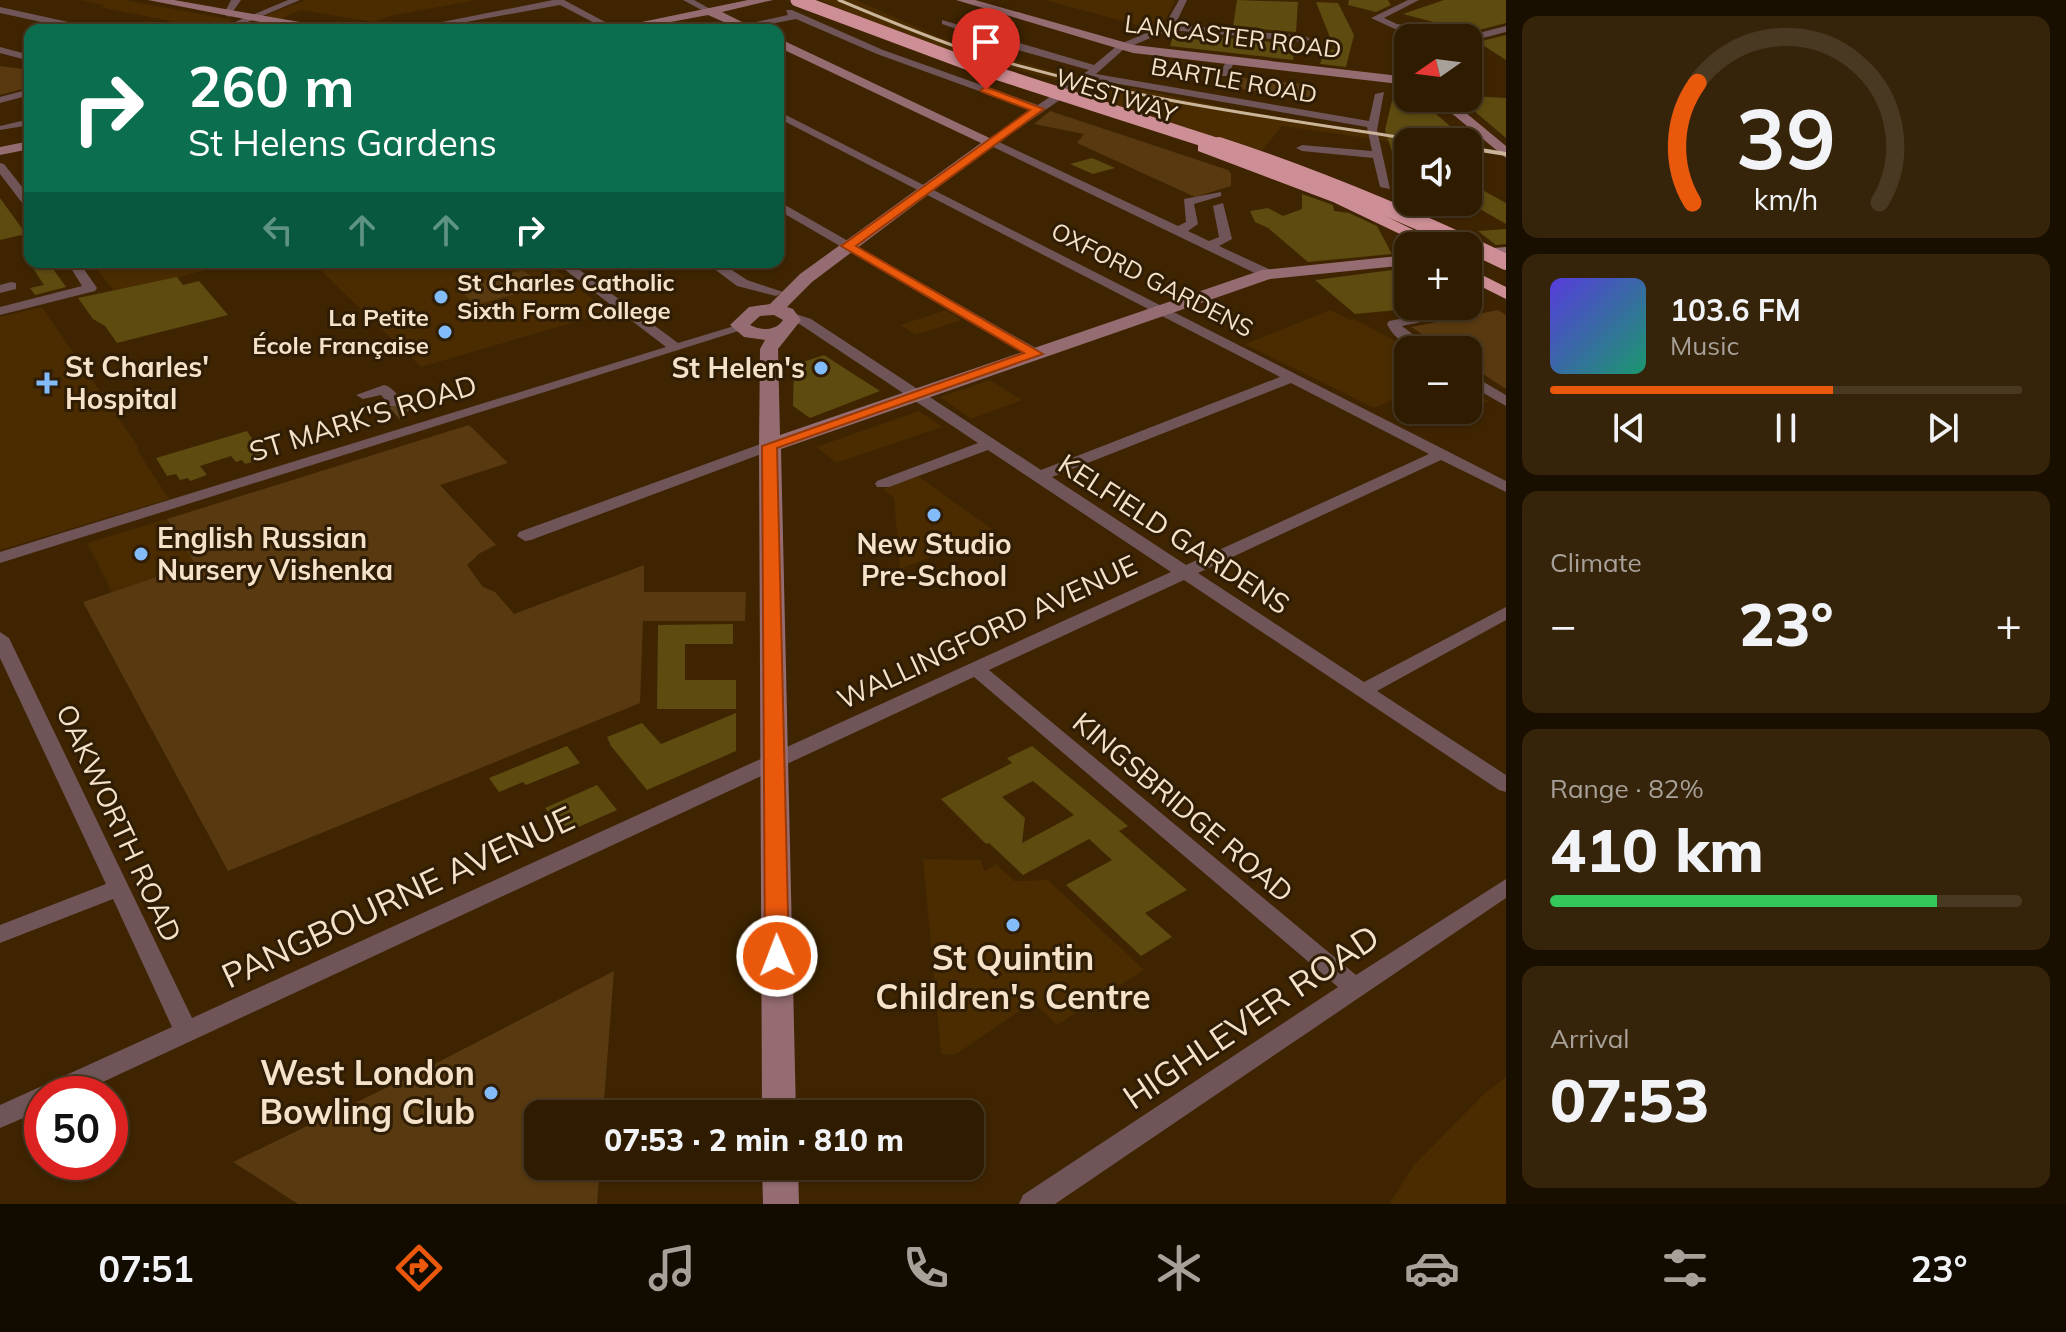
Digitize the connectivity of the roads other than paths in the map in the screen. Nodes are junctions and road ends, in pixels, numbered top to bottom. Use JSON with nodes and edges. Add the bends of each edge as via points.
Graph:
{"nodes":[{"id":1,"x":15,"y":0,"type":"edge"},
{"id":2,"x":154,"y":0,"type":"edge"},
{"id":3,"x":237,"y":0,"type":"edge"},
{"id":4,"x":296,"y":0,"type":"edge"},
{"id":5,"x":687,"y":0,"type":"edge"},
{"id":6,"x":763,"y":0,"type":"edge"},
{"id":7,"x":777,"y":0,"type":"edge"},
{"id":8,"x":797,"y":0,"type":"edge"},
{"id":9,"x":962,"y":0,"type":"edge"},
{"id":10,"x":1183,"y":0,"type":"edge"},
{"id":11,"x":1415,"y":0,"type":"edge"},
{"id":12,"x":559,"y":1,"type":"edge"},
{"id":13,"x":0,"y":8,"type":"edge"},
{"id":14,"x":710,"y":11,"type":"junction"},
{"id":15,"x":233,"y":15,"type":"junction"},
{"id":16,"x":250,"y":18,"type":"junction"},
{"id":17,"x":945,"y":22,"type":"dead end"},
{"id":18,"x":64,"y":24,"type":"edge"},
{"id":19,"x":236,"y":24,"type":"edge"},
{"id":20,"x":286,"y":24,"type":"edge"},
{"id":21,"x":438,"y":24,"type":"edge"},
{"id":22,"x":602,"y":24,"type":"edge"},
{"id":23,"x":644,"y":24,"type":"edge"},
{"id":24,"x":739,"y":24,"type":"edge"},
{"id":25,"x":761,"y":24,"type":"edge"},
{"id":26,"x":1394,"y":25,"type":"edge"},
{"id":27,"x":1169,"y":27,"type":"junction"},
{"id":28,"x":1506,"y":29,"type":"edge"},
{"id":29,"x":1482,"y":37,"type":"edge"},
{"id":30,"x":1305,"y":39,"type":"dead end"},
{"id":31,"x":784,"y":45,"type":"edge"},
{"id":32,"x":1121,"y":47,"type":"junction"},
{"id":33,"x":1230,"y":61,"type":"junction"},
{"id":34,"x":1092,"y":72,"type":"junction"},
{"id":35,"x":1223,"y":74,"type":"dead end"},
{"id":36,"x":1145,"y":75,"type":"dead end"},
{"id":37,"x":1394,"y":79,"type":"edge"},
{"id":38,"x":1134,"y":84,"type":"junction"},
{"id":39,"x":24,"y":94,"type":"edge"},
{"id":40,"x":1380,"y":94,"type":"dead end"},
{"id":41,"x":13,"y":97,"type":"junction"},
{"id":42,"x":0,"y":100,"type":"edge"},
{"id":43,"x":1038,"y":109,"type":"junction"},
{"id":44,"x":24,"y":112,"type":"edge"},
{"id":45,"x":1456,"y":112,"type":"edge"},
{"id":46,"x":784,"y":117,"type":"edge"},
{"id":47,"x":24,"y":122,"type":"edge"},
{"id":48,"x":1373,"y":125,"type":"junction"},
{"id":49,"x":4,"y":128,"type":"dead end"},
{"id":50,"x":991,"y":142,"type":"junction"},
{"id":51,"x":1206,"y":145,"type":"junction"},
{"id":52,"x":24,"y":146,"type":"edge"},
{"id":53,"x":1302,"y":148,"type":"dead end"},
{"id":54,"x":0,"y":151,"type":"edge"},
{"id":55,"x":1506,"y":154,"type":"edge"},
{"id":56,"x":1376,"y":155,"type":"junction"},
{"id":57,"x":0,"y":166,"type":"edge"},
{"id":58,"x":1386,"y":187,"type":"dead end"},
{"id":59,"x":24,"y":190,"type":"edge"},
{"id":60,"x":925,"y":190,"type":"junction"},
{"id":61,"x":784,"y":209,"type":"edge"},
{"id":62,"x":1178,"y":231,"type":"junction"},
{"id":63,"x":1409,"y":232,"type":"edge"},
{"id":64,"x":1426,"y":232,"type":"edge"},
{"id":65,"x":1394,"y":234,"type":"edge"},
{"id":66,"x":1209,"y":245,"type":"junction"},
{"id":67,"x":847,"y":246,"type":"junction"},
{"id":68,"x":1506,"y":252,"type":"edge"},
{"id":69,"x":1482,"y":253,"type":"edge"},
{"id":70,"x":1482,"y":260,"type":"edge"},
{"id":71,"x":1394,"y":261,"type":"edge"},
{"id":72,"x":1506,"y":262,"type":"edge"},
{"id":73,"x":78,"y":268,"type":"edge"},
{"id":74,"x":569,"y":268,"type":"edge"},
{"id":75,"x":720,"y":268,"type":"edge"},
{"id":76,"x":1482,"y":269,"type":"edge"},
{"id":77,"x":1506,"y":271,"type":"edge"},
{"id":78,"x":1268,"y":274,"type":"junction"},
{"id":79,"x":1482,"y":281,"type":"edge"},
{"id":80,"x":1506,"y":282,"type":"edge"},
{"id":81,"x":1506,"y":294,"type":"edge"},
{"id":82,"x":0,"y":311,"type":"edge"},
{"id":83,"x":1159,"y":311,"type":"junction"},
{"id":84,"x":769,"y":320,"type":"junction"},
{"id":85,"x":1413,"y":320,"type":"edge"},
{"id":86,"x":1405,"y":336,"type":"edge"},
{"id":87,"x":676,"y":348,"type":"junction"},
{"id":88,"x":1036,"y":354,"type":"junction"},
{"id":89,"x":1290,"y":378,"type":"junction"},
{"id":90,"x":1482,"y":386,"type":"edge"},
{"id":91,"x":363,"y":395,"type":"dead end"},
{"id":92,"x":916,"y":395,"type":"junction"},
{"id":93,"x":1506,"y":402,"type":"edge"},
{"id":94,"x":395,"y":403,"type":"tunnel mouth"},
{"id":95,"x":987,"y":445,"type":"junction"},
{"id":96,"x":769,"y":446,"type":"junction"},
{"id":97,"x":1442,"y":454,"type":"junction"},
{"id":98,"x":1037,"y":477,"type":"junction"},
{"id":99,"x":883,"y":484,"type":"dead end"},
{"id":100,"x":1506,"y":487,"type":"edge"},
{"id":101,"x":525,"y":536,"type":"dead end"},
{"id":102,"x":0,"y":558,"type":"edge"},
{"id":103,"x":1183,"y":573,"type":"junction"},
{"id":104,"x":1506,"y":613,"type":"edge"},
{"id":105,"x":1,"y":644,"type":"edge"},
{"id":106,"x":976,"y":669,"type":"junction"},
{"id":107,"x":1362,"y":691,"type":"junction"},
{"id":108,"x":774,"y":761,"type":"junction"},
{"id":109,"x":1506,"y":785,"type":"edge"},
{"id":110,"x":1506,"y":887,"type":"edge"},
{"id":111,"x":119,"y":888,"type":"junction"},
{"id":112,"x":0,"y":934,"type":"edge"},
{"id":113,"x":1355,"y":988,"type":"junction"},
{"id":114,"x":187,"y":1032,"type":"junction"},
{"id":115,"x":90,"y":1076,"type":"edge"},
{"id":116,"x":779,"y":1100,"type":"edge"},
{"id":117,"x":24,"y":1106,"type":"edge"},
{"id":118,"x":0,"y":1117,"type":"edge"},
{"id":119,"x":780,"y":1180,"type":"edge"},
{"id":120,"x":781,"y":1204,"type":"edge"},
{"id":121,"x":1033,"y":1204,"type":"edge"}],
"edges":[{"from":1,"to":13,"type":"street"},
{"from":2,"to":15,"type":"main road"},
{"from":3,"to":15,"type":"street"},
{"from":4,"to":16,"type":"street"},
{"from":5,"to":14,"type":"street"},
{"from":6,"to":14,"type":"main road"},
{"from":7,"to":51,"type":"highway","name":"WESTWAY","via":[[912,55]]},
{"from":8,"to":51,"type":"highway","name":"WESTWAY","bridge":true,"via":[[915,48]]},
{"from":9,"to":32,"type":"main road","name":"LANCASTER ROAD"},
{"from":10,"to":27,"type":"street"},
{"from":11,"to":26,"type":"street","via":[[1376,18]]},
{"from":12,"to":21,"type":"street"},
{"from":12,"to":22,"type":"street"},
{"from":13,"to":18,"type":"street"},
{"from":14,"to":23,"type":"main road"},
{"from":14,"to":24,"type":"main road"},
{"from":15,"to":16,"type":"main road"},
{"from":16,"to":19,"type":"street"},
{"from":16,"to":20,"type":"main road"},
{"from":17,"to":34,"type":"street","name":"BARTLE ROAD"},
{"from":25,"to":43,"type":"street","via":[[792,14]]},
{"from":27,"to":30,"type":"street"},
{"from":27,"to":32,"type":"street"},
{"from":28,"to":29,"type":"street"},
{"from":31,"to":50,"type":"main road"},
{"from":32,"to":33,"type":"main road","name":"LANCASTER ROAD"},
{"from":32,"to":34,"type":"street"},
{"from":33,"to":35,"type":"street"},
{"from":33,"to":37,"type":"main road","name":"LANCASTER ROAD"},
{"from":34,"to":38,"type":"street","name":"BARTLE ROAD"},
{"from":34,"to":43,"type":"street"},
{"from":36,"to":38,"type":"street"},
{"from":38,"to":48,"type":"street","name":"BARTLE ROAD"},
{"from":39,"to":41,"type":"street"},
{"from":40,"to":48,"type":"street"},
{"from":41,"to":42,"type":"street"},
{"from":41,"to":44,"type":"street"},
{"from":43,"to":50,"type":"street"},
{"from":45,"to":55,"type":"main road"},
{"from":46,"to":60,"type":"street","name":"OXFORD GARDENS"},
{"from":47,"to":49,"type":"street"},
{"from":48,"to":56,"type":"street"},
{"from":50,"to":60,"type":"main road"},
{"from":50,"to":62,"type":"street"},
{"from":51,"to":63,"type":"highway","name":"WESTWAY"},
{"from":51,"to":64,"type":"highway","name":"WESTWAY","bridge":true,"via":[[1352,198]]},
{"from":51,"to":65,"type":"highway"},
{"from":51,"to":72,"type":"highway","bridge":true,"via":[[1406,212]]},
{"from":52,"to":54,"type":"main road"},
{"from":53,"to":56,"type":"street"},
{"from":56,"to":58,"type":"street"},
{"from":57,"to":59,"type":"street"},
{"from":60,"to":67,"type":"main road"},
{"from":60,"to":83,"type":"street","name":"OXFORD GARDENS"},
{"from":61,"to":67,"type":"street"},
{"from":62,"to":66,"type":"street"},
{"from":62,"to":66,"type":"street","via":[[1192,224],[1188,202],[1218,200],[1226,239]]},
{"from":66,"to":78,"type":"street"},
{"from":67,"to":84,"type":"main road","via":[[806,278]]},
{"from":67,"to":88,"type":"street"},
{"from":68,"to":69,"type":"main road"},
{"from":70,"to":77,"type":"highway"},
{"from":71,"to":78,"type":"main road"},
{"from":73,"to":82,"type":"street","via":[[91,285],[85,291]]},
{"from":74,"to":87,"type":"street"},
{"from":75,"to":84,"type":"street","via":[[742,283]]},
{"from":76,"to":80,"type":"highway"},
{"from":78,"to":83,"type":"main road"},
{"from":79,"to":81,"type":"highway"},
{"from":83,"to":88,"type":"main road"},
{"from":83,"to":89,"type":"street","name":"OXFORD GARDENS"},
{"from":84,"to":87,"type":"street","name":"ST MARK'S ROAD"},
{"from":84,"to":92,"type":"street","name":"KELFIELD GARDENS","via":[[812,327]]},
{"from":84,"to":96,"type":"main road"},
{"from":85,"to":86,"type":"street","via":[[1394,324]]},
{"from":87,"to":102,"type":"street","name":"ST MARK'S ROAD","via":[[412,422]]},
{"from":88,"to":92,"type":"main road"},
{"from":89,"to":97,"type":"street","name":"OXFORD GARDENS"},
{"from":89,"to":98,"type":"street"},
{"from":90,"to":93,"type":"street"},
{"from":91,"to":94,"type":"street","via":[[384,389]]},
{"from":92,"to":95,"type":"street","name":"KELFIELD GARDENS"},
{"from":92,"to":96,"type":"main road"},
{"from":95,"to":98,"type":"street","name":"KELFIELD GARDENS"},
{"from":95,"to":99,"type":"street"},
{"from":96,"to":101,"type":"street"},
{"from":96,"to":108,"type":"main road"},
{"from":97,"to":100,"type":"street","name":"OXFORD GARDENS"},
{"from":97,"to":103,"type":"street","name":"WALLINGFORD AVENUE"},
{"from":98,"to":103,"type":"street","name":"KELFIELD GARDENS"},
{"from":103,"to":106,"type":"street","name":"WALLINGFORD AVENUE"},
{"from":103,"to":107,"type":"street","name":"KELFIELD GARDENS"},
{"from":104,"to":107,"type":"street"},
{"from":105,"to":111,"type":"street","name":"OAKWORTH ROAD"},
{"from":106,"to":108,"type":"street","name":"WALLINGFORD AVENUE"},
{"from":106,"to":113,"type":"street","name":"KINGSBRIDGE ROAD"},
{"from":107,"to":109,"type":"street","name":"KELFIELD GARDENS"},
{"from":108,"to":114,"type":"street","name":"PANGBOURNE AVENUE"},
{"from":108,"to":116,"type":"main road"},
{"from":110,"to":113,"type":"street","name":"HIGHLEVER ROAD"},
{"from":111,"to":112,"type":"street"},
{"from":111,"to":114,"type":"street","name":"OAKWORTH ROAD"},
{"from":113,"to":121,"type":"street","name":"HIGHLEVER ROAD"},
{"from":114,"to":115,"type":"street","name":"PANGBOURNE AVENUE"},
{"from":117,"to":118,"type":"street"},
{"from":119,"to":120,"type":"main road"}]}
